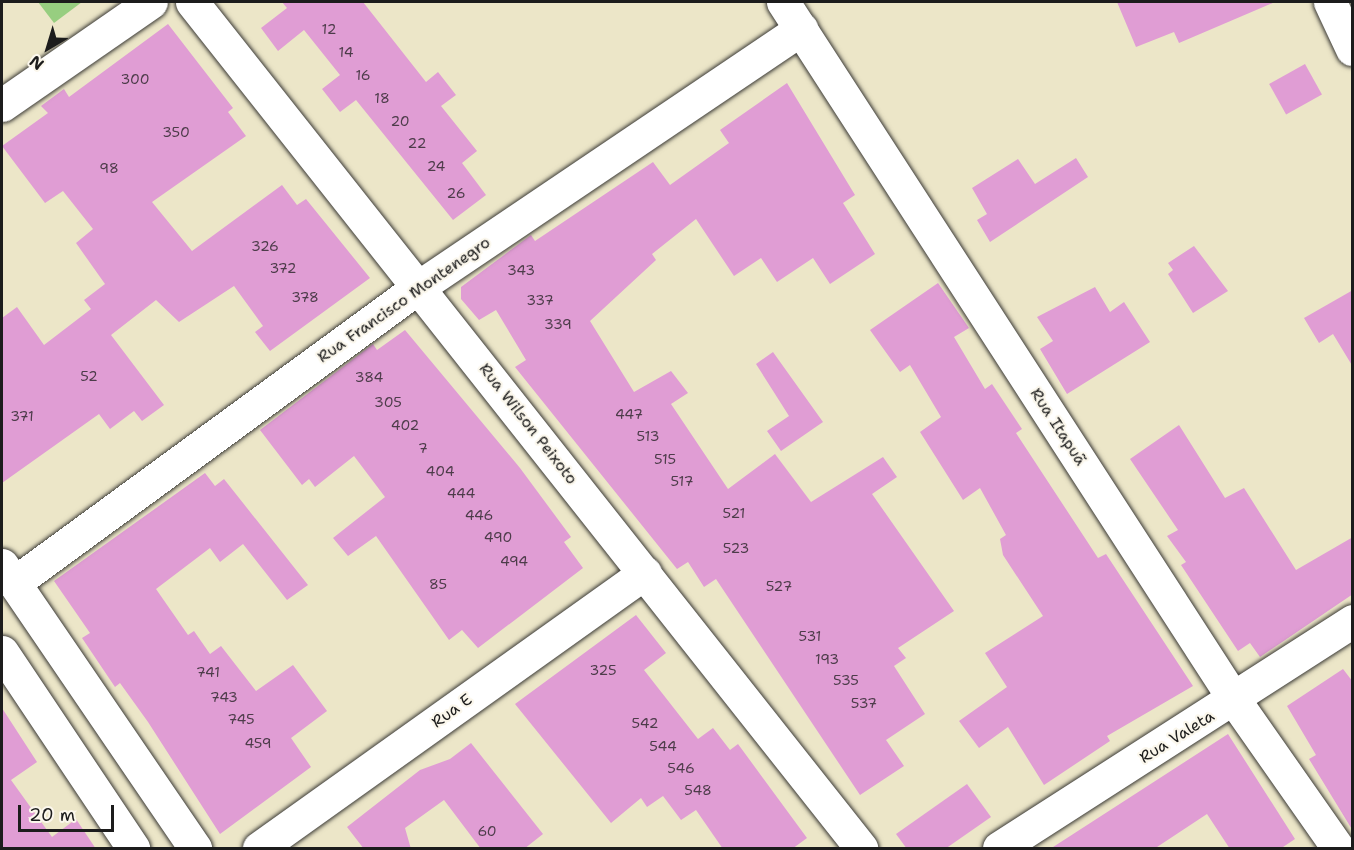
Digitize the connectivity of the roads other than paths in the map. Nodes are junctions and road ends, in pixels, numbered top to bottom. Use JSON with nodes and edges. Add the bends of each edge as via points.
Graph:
{"nodes":[{"id":1,"x":151,"y":2,"type":"edge"},
{"id":2,"x":192,"y":2,"type":"edge"},
{"id":3,"x":783,"y":2,"type":"edge"},
{"id":4,"x":1330,"y":2,"type":"edge"},
{"id":5,"x":801,"y":29,"type":"junction"},
{"id":6,"x":1353,"y":49,"type":"edge"},
{"id":7,"x":2,"y":105,"type":"edge"},
{"id":8,"x":420,"y":286,"type":"junction"},
{"id":9,"x":645,"y":573,"type":"junction"},
{"id":10,"x":8,"y":574,"type":"edge"},
{"id":11,"x":1353,"y":621,"type":"edge"},
{"id":12,"x":55,"y":645,"type":"junction"},
{"id":13,"x":8,"y":662,"type":"edge"},
{"id":14,"x":1235,"y":701,"type":"junction"},
{"id":15,"x":133,"y":849,"type":"edge"},
{"id":16,"x":195,"y":849,"type":"edge"},
{"id":17,"x":259,"y":849,"type":"edge"},
{"id":18,"x":861,"y":849,"type":"edge"},
{"id":19,"x":999,"y":849,"type":"edge"},
{"id":20,"x":1338,"y":849,"type":"edge"}],
"edges":[{"from":1,"to":7,"type":"street"},
{"from":2,"to":8,"type":"street","name":"Rua Wilson Peixoto"},
{"from":3,"to":5,"type":"street","name":"Rua Itapuã"},
{"from":4,"to":6,"type":"street"},
{"from":5,"to":8,"type":"street","name":"Rua Francisco Montenegro"},
{"from":5,"to":14,"type":"street","name":"Rua Itapuã"},
{"from":8,"to":9,"type":"street","name":"Rua Wilson Peixoto"},
{"from":8,"to":10,"type":"street","name":"Rua Francisco Montenegro"},
{"from":9,"to":17,"type":"street","name":"Rua E"},
{"from":9,"to":18,"type":"street","name":"Rua Wilson Peixoto"},
{"from":10,"to":12,"type":"street"},
{"from":11,"to":14,"type":"street","name":"Rua Valeta"},
{"from":12,"to":13,"type":"street"},
{"from":12,"to":16,"type":"street"},
{"from":13,"to":15,"type":"street"},
{"from":14,"to":19,"type":"street","name":"Rua Valeta"},
{"from":14,"to":20,"type":"street","name":"Rua Itapuã"}]}
